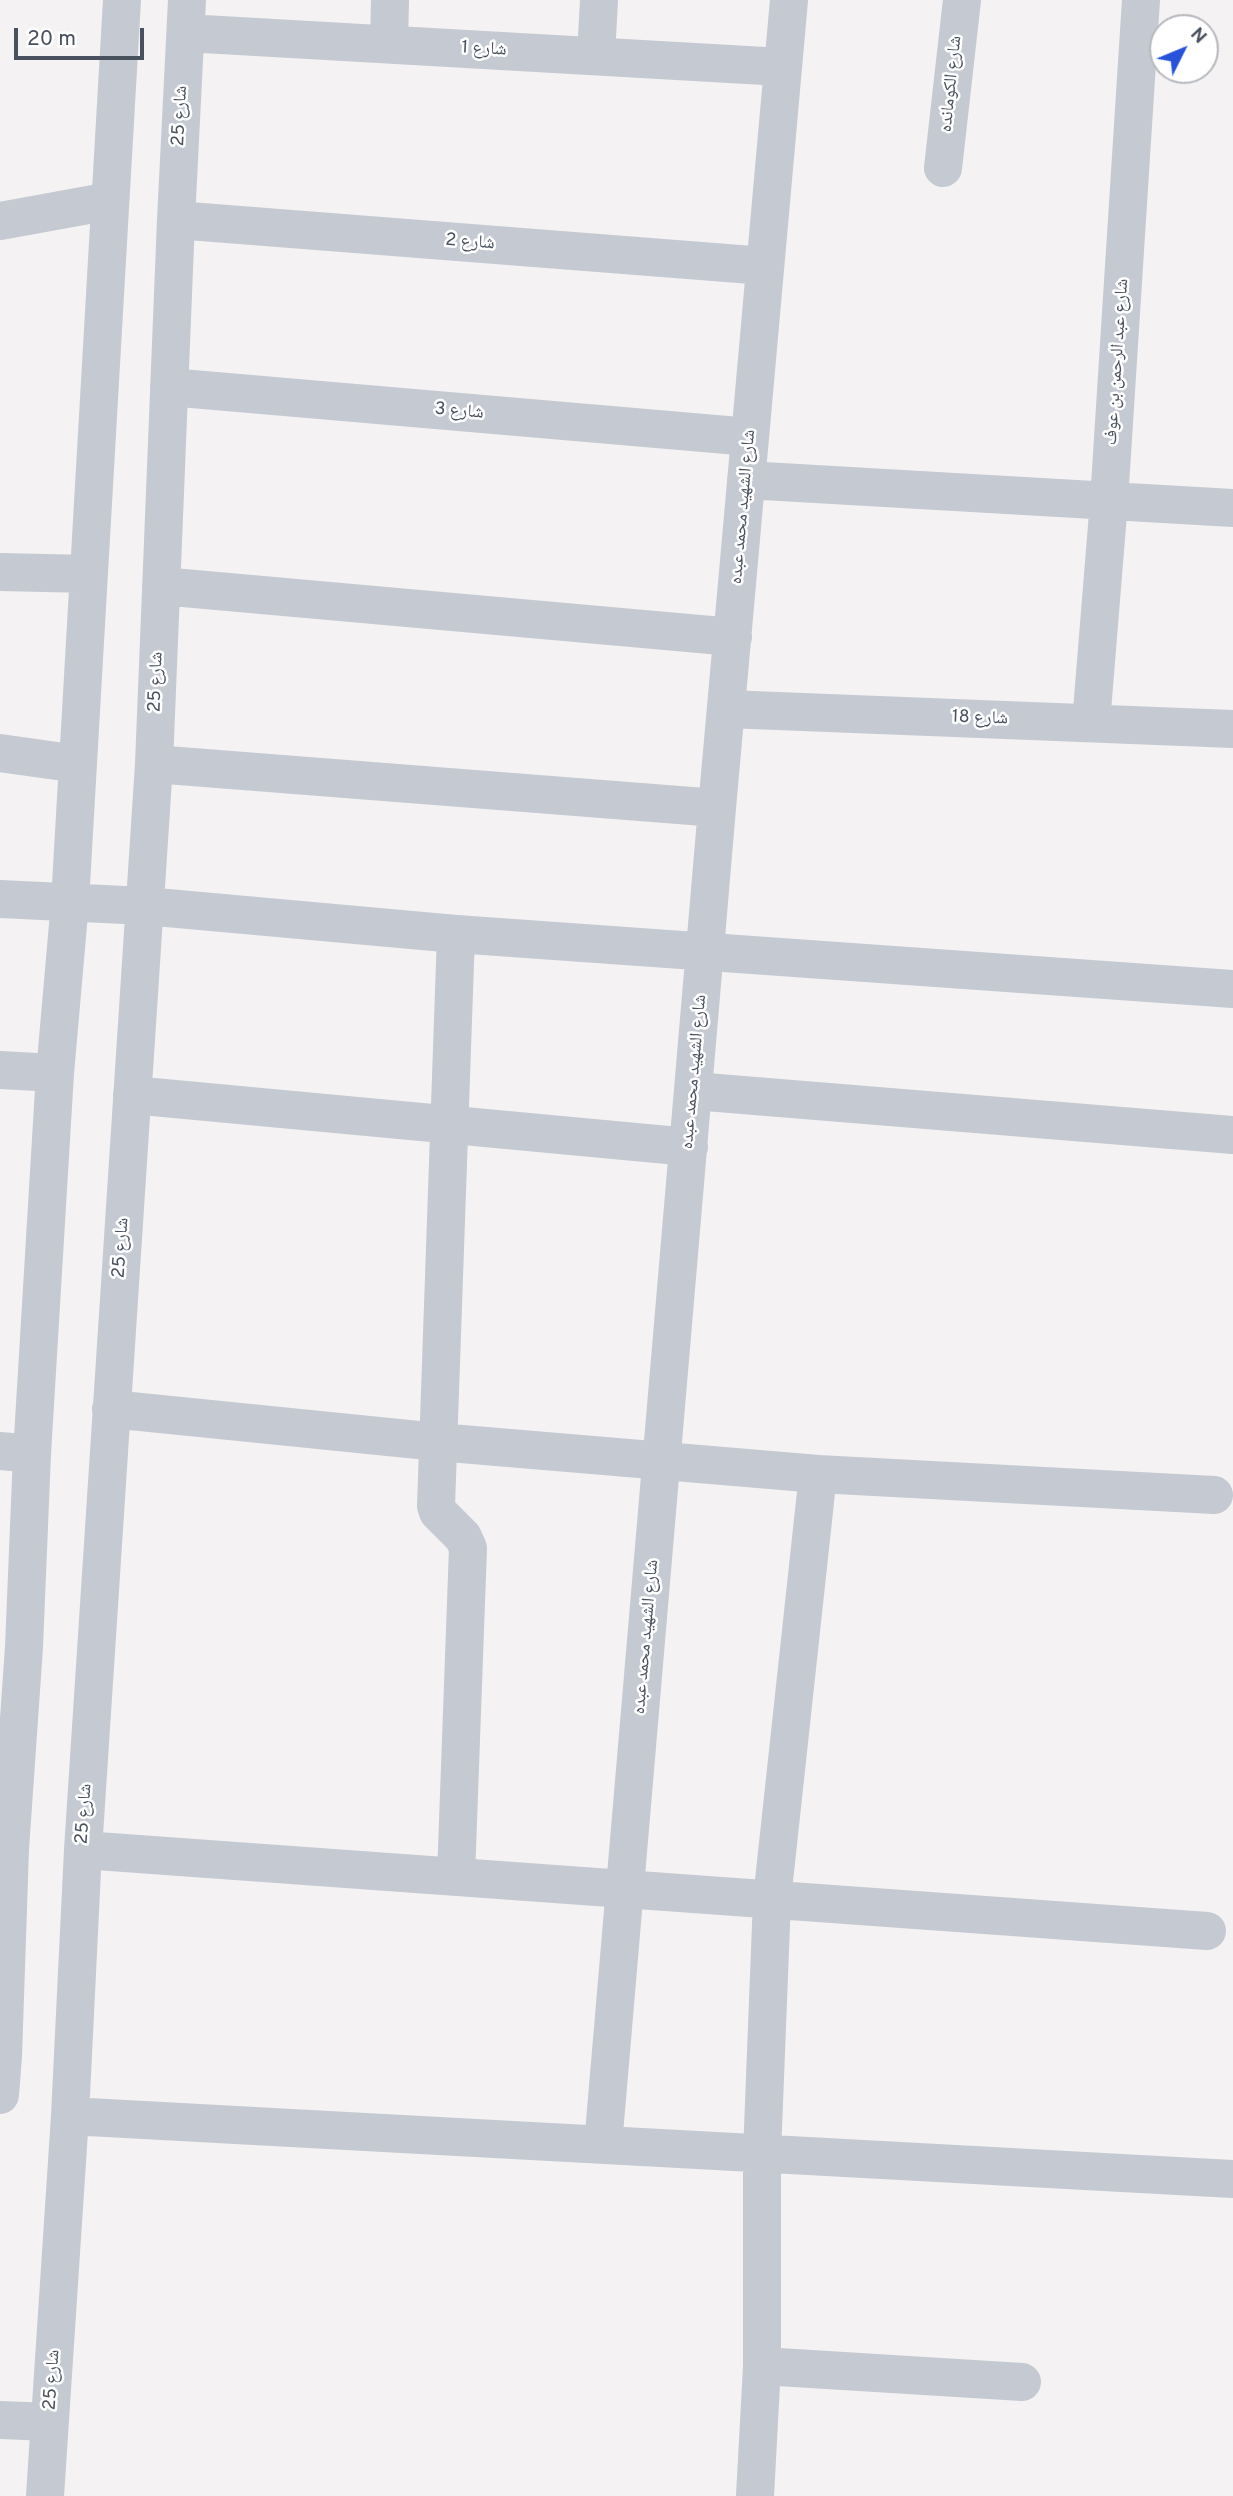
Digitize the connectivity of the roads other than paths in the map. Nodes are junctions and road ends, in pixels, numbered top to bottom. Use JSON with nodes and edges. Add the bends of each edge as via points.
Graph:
{"nodes":[{"id":1,"x":122,"y":0,"type":"edge"},
{"id":2,"x":390,"y":0,"type":"edge"},
{"id":3,"x":599,"y":0,"type":"edge"},
{"id":4,"x":789,"y":0,"type":"edge"},
{"id":5,"x":962,"y":0,"type":"edge"},
{"id":6,"x":1141,"y":0,"type":"edge"},
{"id":7,"x":187,"y":16,"type":"edge"},
{"id":8,"x":389,"y":44,"type":"junction"},
{"id":9,"x":596,"y":57,"type":"junction"},
{"id":10,"x":782,"y":67,"type":"junction"},
{"id":11,"x":943,"y":168,"type":"dead end"},
{"id":12,"x":110,"y":201,"type":"junction"},
{"id":13,"x":176,"y":220,"type":"junction"},
{"id":14,"x":0,"y":221,"type":"edge"},
{"id":15,"x":765,"y":266,"type":"junction"},
{"id":16,"x":169,"y":387,"type":"junction"},
{"id":17,"x":750,"y":438,"type":"junction"},
{"id":18,"x":746,"y":480,"type":"junction"},
{"id":19,"x":1109,"y":501,"type":"junction"},
{"id":20,"x":1233,"y":508,"type":"edge"},
{"id":21,"x":0,"y":572,"type":"edge"},
{"id":22,"x":89,"y":574,"type":"junction"},
{"id":23,"x":161,"y":586,"type":"junction"},
{"id":24,"x":733,"y":637,"type":"junction"},
{"id":25,"x":727,"y":709,"type":"junction"},
{"id":26,"x":1090,"y":723,"type":"junction"},
{"id":27,"x":1233,"y":729,"type":"edge"},
{"id":28,"x":0,"y":753,"type":"edge"},
{"id":29,"x":78,"y":764,"type":"junction"},
{"id":30,"x":154,"y":764,"type":"junction"},
{"id":31,"x":717,"y":808,"type":"junction"},
{"id":32,"x":0,"y":899,"type":"edge"},
{"id":33,"x":70,"y":902,"type":"junction"},
{"id":34,"x":145,"y":906,"type":"junction"},
{"id":35,"x":456,"y":934,"type":"junction"},
{"id":36,"x":706,"y":950,"type":"junction"},
{"id":37,"x":1233,"y":989,"type":"edge"},
{"id":38,"x":0,"y":1070,"type":"edge"},
{"id":39,"x":55,"y":1073,"type":"junction"},
{"id":40,"x":694,"y":1091,"type":"junction"},
{"id":41,"x":132,"y":1095,"type":"junction"},
{"id":42,"x":450,"y":1124,"type":"junction"},
{"id":43,"x":1233,"y":1135,"type":"edge"},
{"id":44,"x":689,"y":1147,"type":"junction"},
{"id":45,"x":111,"y":1409,"type":"junction"},
{"id":46,"x":438,"y":1441,"type":"junction"},
{"id":47,"x":16,"y":1453,"type":"edge"},
{"id":48,"x":662,"y":1462,"type":"junction"},
{"id":49,"x":818,"y":1475,"type":"junction"},
{"id":50,"x":1214,"y":1494,"type":"dead end"},
{"id":51,"x":12,"y":1646,"type":"edge"},
{"id":52,"x":5,"y":1849,"type":"edge"},
{"id":53,"x":83,"y":1850,"type":"junction"},
{"id":54,"x":456,"y":1876,"type":"junction"},
{"id":55,"x":625,"y":1889,"type":"junction"},
{"id":56,"x":772,"y":1899,"type":"junction"},
{"id":57,"x":1207,"y":1931,"type":"dead end"},
{"id":58,"x":2,"y":2056,"type":"edge"},
{"id":59,"x":0,"y":2095,"type":"edge"},
{"id":60,"x":70,"y":2116,"type":"junction"},
{"id":61,"x":603,"y":2145,"type":"junction"},
{"id":62,"x":762,"y":2154,"type":"junction"},
{"id":63,"x":1233,"y":2179,"type":"edge"},
{"id":64,"x":762,"y":2366,"type":"junction"},
{"id":65,"x":1022,"y":2382,"type":"dead end"},
{"id":66,"x":0,"y":2420,"type":"edge"},
{"id":67,"x":50,"y":2422,"type":"junction"},
{"id":68,"x":44,"y":2496,"type":"edge"},
{"id":69,"x":755,"y":2496,"type":"edge"}],
"edges":[{"from":1,"to":12,"type":"street"},
{"from":2,"to":8,"type":"street"},
{"from":3,"to":9,"type":"street"},
{"from":4,"to":10,"type":"street","name":"شارع الشهيد محمد عبده"},
{"from":5,"to":11,"type":"street","name":"شارع الكومانده"},
{"from":6,"to":19,"type":"street","name":"شارع عبد الرحمن بن عوف"},
{"from":7,"to":8,"type":"street","name":"شارع 1"},
{"from":7,"to":13,"type":"street","name":"شارع 25"},
{"from":8,"to":9,"type":"street","name":"شارع 1"},
{"from":9,"to":10,"type":"street","name":"شارع 1"},
{"from":10,"to":15,"type":"street","name":"شارع الشهيد محمد عبده"},
{"from":12,"to":14,"type":"street"},
{"from":12,"to":22,"type":"street"},
{"from":13,"to":15,"type":"street","name":"شارع 2"},
{"from":13,"to":16,"type":"street","name":"شارع 25"},
{"from":15,"to":17,"type":"street","name":"شارع الشهيد محمد عبده"},
{"from":16,"to":17,"type":"street","name":"شارع 3"},
{"from":16,"to":23,"type":"street","name":"شارع 25"},
{"from":17,"to":18,"type":"street","name":"شارع الشهيد محمد عبده"},
{"from":18,"to":19,"type":"street"},
{"from":18,"to":24,"type":"street","name":"شارع الشهيد محمد عبده"},
{"from":19,"to":20,"type":"street"},
{"from":19,"to":26,"type":"street","name":"شارع عبد الرحمن بن عوف"},
{"from":21,"to":22,"type":"street"},
{"from":22,"to":29,"type":"street"},
{"from":23,"to":24,"type":"street"},
{"from":23,"to":30,"type":"street","name":"شارع 25"},
{"from":24,"to":25,"type":"street","name":"شارع الشهيد محمد عبده"},
{"from":25,"to":26,"type":"street","name":"شارع 18"},
{"from":25,"to":31,"type":"street","name":"شارع الشهيد محمد عبده"},
{"from":26,"to":27,"type":"street","name":"شارع 18"},
{"from":28,"to":29,"type":"street"},
{"from":29,"to":33,"type":"street"},
{"from":30,"to":31,"type":"street"},
{"from":30,"to":34,"type":"street","name":"شارع 25"},
{"from":31,"to":36,"type":"street","name":"شارع الشهيد محمد عبده"},
{"from":32,"to":33,"type":"street"},
{"from":33,"to":34,"type":"street"},
{"from":33,"to":39,"type":"street"},
{"from":34,"to":35,"type":"street"},
{"from":34,"to":41,"type":"street","name":"شارع 25"},
{"from":35,"to":36,"type":"street"},
{"from":35,"to":42,"type":"street"},
{"from":36,"to":37,"type":"street"},
{"from":36,"to":40,"type":"street","name":"شارع الشهيد محمد عبده"},
{"from":38,"to":39,"type":"street"},
{"from":39,"to":47,"type":"street"},
{"from":40,"to":43,"type":"street"},
{"from":40,"to":44,"type":"street","name":"شارع الشهيد محمد عبده"},
{"from":41,"to":42,"type":"street"},
{"from":41,"to":45,"type":"street","name":"شارع 25"},
{"from":42,"to":44,"type":"street"},
{"from":42,"to":46,"type":"street"},
{"from":44,"to":48,"type":"street","name":"شارع الشهيد محمد عبده"},
{"from":45,"to":46,"type":"street"},
{"from":45,"to":53,"type":"street","name":"شارع 25"},
{"from":46,"to":48,"type":"street"},
{"from":46,"to":54,"type":"street","via":[[436,1506],[468,1548]]},
{"from":47,"to":51,"type":"street"},
{"from":48,"to":49,"type":"street"},
{"from":48,"to":55,"type":"street","name":"شارع الشهيد محمد عبده"},
{"from":49,"to":50,"type":"street"},
{"from":49,"to":56,"type":"street"},
{"from":51,"to":52,"type":"street"},
{"from":52,"to":58,"type":"street"},
{"from":53,"to":54,"type":"street"},
{"from":53,"to":60,"type":"street","name":"شارع 25"},
{"from":54,"to":55,"type":"street"},
{"from":55,"to":56,"type":"street"},
{"from":55,"to":61,"type":"street","name":"شارع الشهيد محمد عبده"},
{"from":56,"to":57,"type":"street"},
{"from":56,"to":62,"type":"street"},
{"from":58,"to":59,"type":"street"},
{"from":60,"to":61,"type":"street"},
{"from":60,"to":67,"type":"street","name":"شارع 25"},
{"from":61,"to":62,"type":"street"},
{"from":62,"to":63,"type":"street"},
{"from":62,"to":64,"type":"street"},
{"from":64,"to":65,"type":"street"},
{"from":64,"to":69,"type":"street"},
{"from":66,"to":67,"type":"street"},
{"from":67,"to":68,"type":"street","name":"شارع 25"}]}
